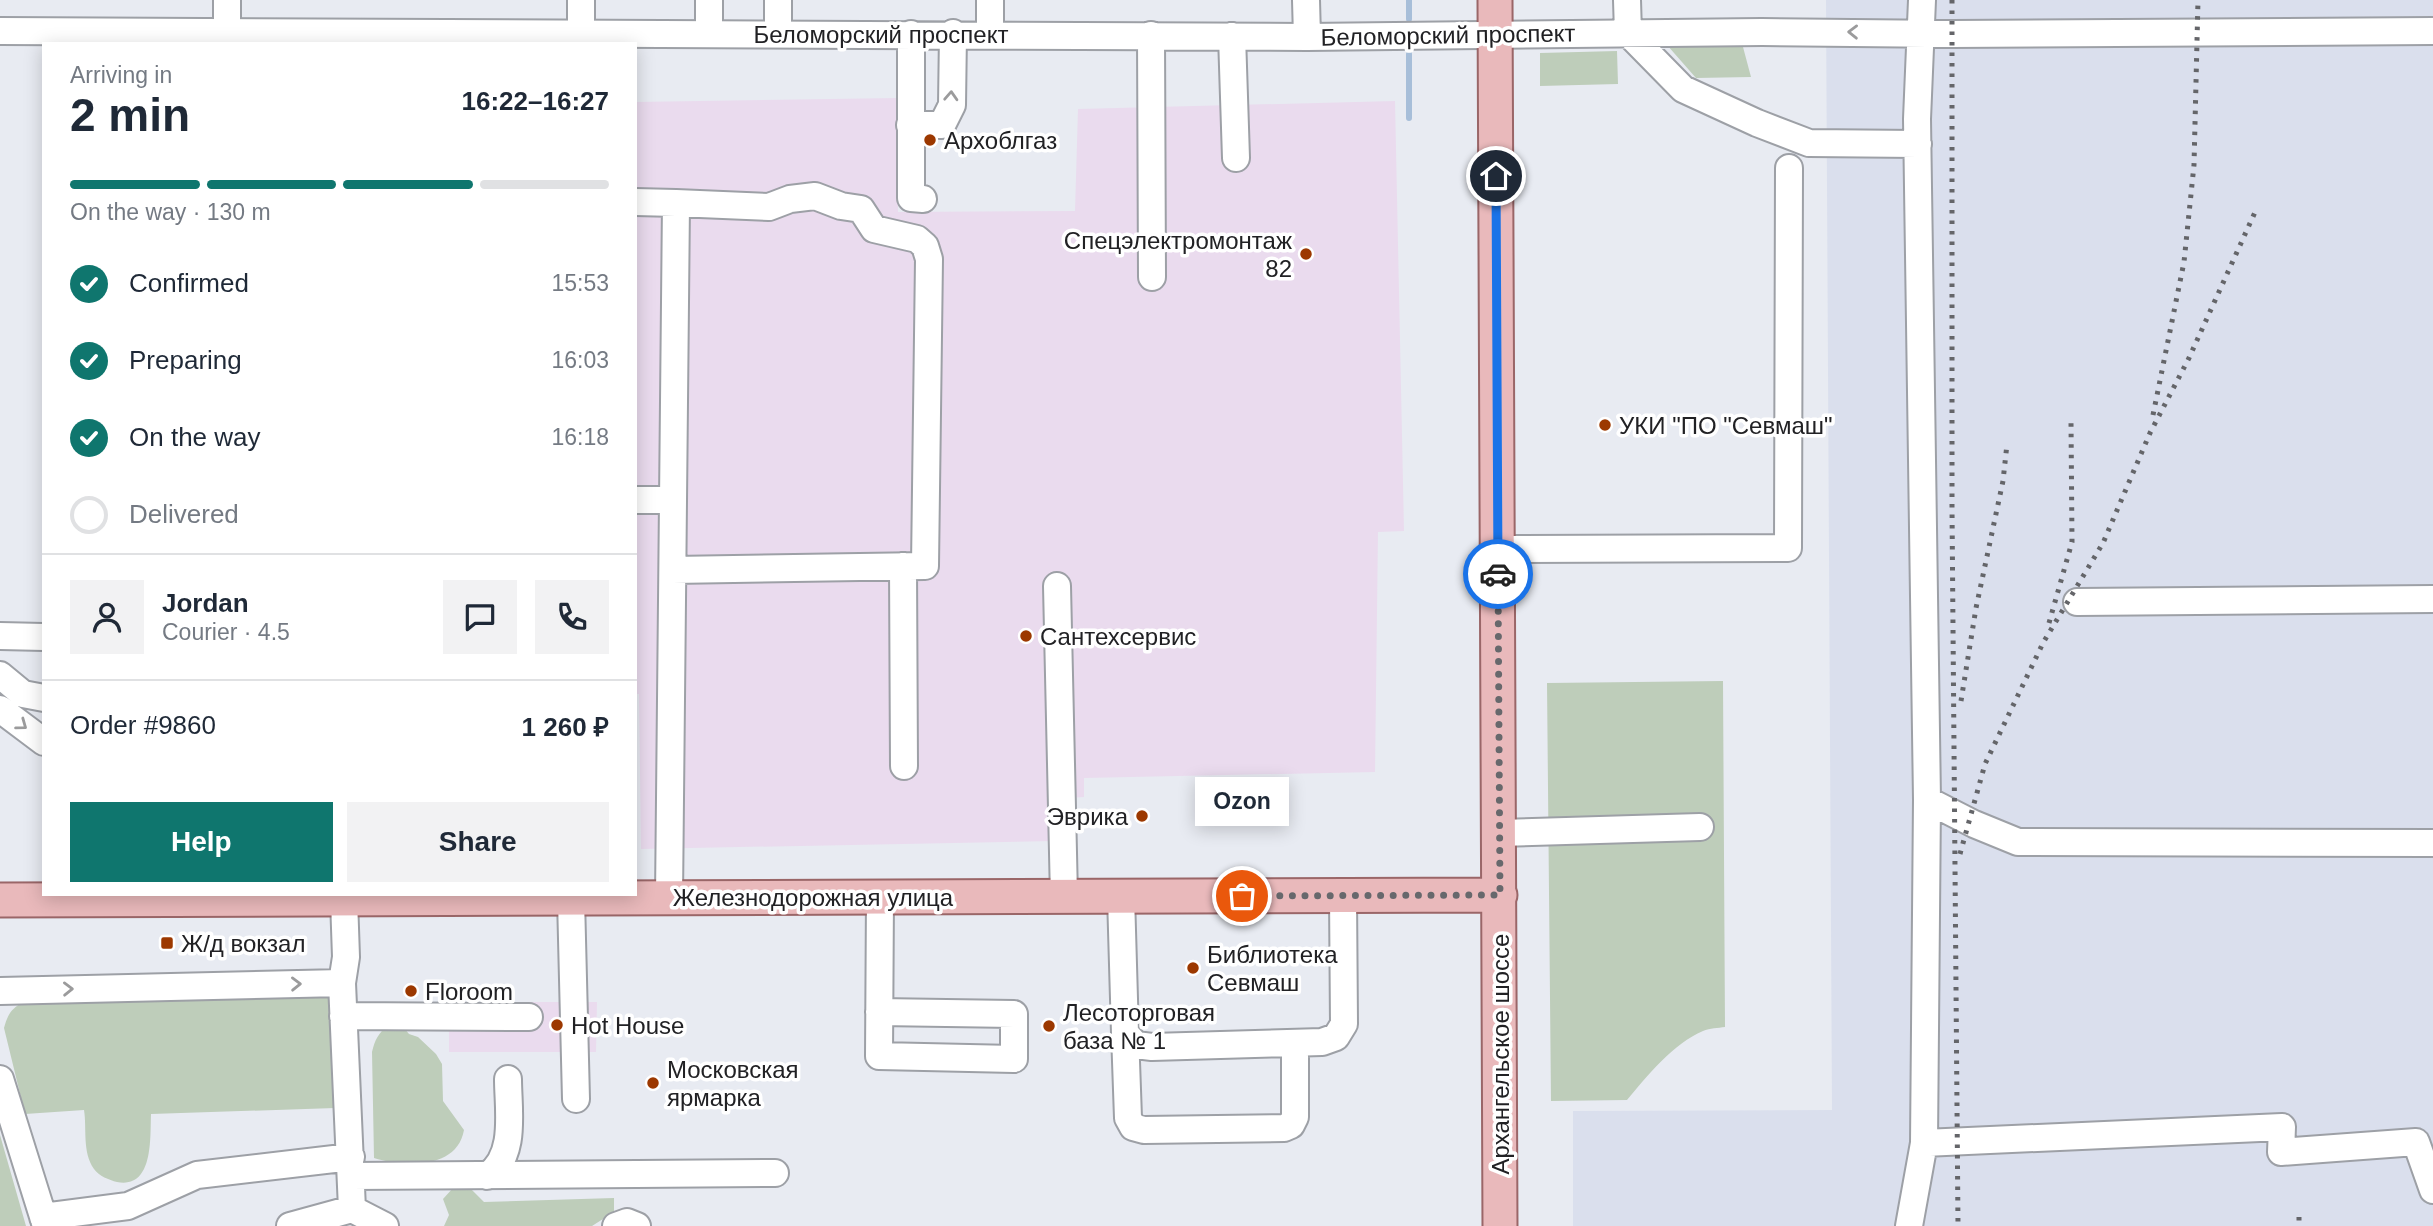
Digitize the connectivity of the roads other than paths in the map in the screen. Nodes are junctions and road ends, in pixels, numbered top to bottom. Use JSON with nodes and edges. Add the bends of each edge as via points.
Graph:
{"nodes":[{"id":1,"x":227,"y":0,"type":"edge"},
{"id":2,"x":582,"y":0,"type":"edge"},
{"id":3,"x":709,"y":0,"type":"edge"},
{"id":4,"x":778,"y":0,"type":"edge"},
{"id":5,"x":990,"y":0,"type":"edge"},
{"id":6,"x":1306,"y":0,"type":"edge"},
{"id":7,"x":1496,"y":0,"type":"edge"},
{"id":8,"x":1627,"y":0,"type":"edge"},
{"id":9,"x":1922,"y":0,"type":"edge"},
{"id":10,"x":227,"y":30,"type":"junction"},
{"id":11,"x":0,"y":31,"type":"edge"},
{"id":12,"x":2433,"y":31,"type":"edge"},
{"id":13,"x":953,"y":33,"type":"junction"},
{"id":14,"x":1628,"y":33,"type":"junction"},
{"id":15,"x":709,"y":34,"type":"junction"},
{"id":16,"x":778,"y":34,"type":"junction"},
{"id":17,"x":911,"y":34,"type":"junction"},
{"id":18,"x":990,"y":34,"type":"junction"},
{"id":19,"x":1922,"y":34,"type":"junction"},
{"id":20,"x":1151,"y":36,"type":"junction"},
{"id":21,"x":1232,"y":36,"type":"junction"},
{"id":22,"x":1495,"y":36,"type":"junction"},
{"id":23,"x":1307,"y":37,"type":"junction"},
{"id":24,"x":307,"y":38,"type":"edge"},
{"id":25,"x":571,"y":38,"type":"edge"},
{"id":26,"x":910,"y":125,"type":"junction"},
{"id":27,"x":1918,"y":144,"type":"junction"},
{"id":28,"x":1236,"y":158,"type":"dead end"},
{"id":29,"x":1789,"y":168,"type":"dead end"},
{"id":30,"x":923,"y":199,"type":"dead end"},
{"id":31,"x":637,"y":202,"type":"edge"},
{"id":32,"x":676,"y":203,"type":"junction"},
{"id":33,"x":1152,"y":277,"type":"dead end"},
{"id":34,"x":637,"y":500,"type":"edge"},
{"id":35,"x":673,"y":500,"type":"junction"},
{"id":36,"x":1498,"y":549,"type":"junction"},
{"id":37,"x":903,"y":566,"type":"junction"},
{"id":38,"x":673,"y":570,"type":"junction"},
{"id":39,"x":1057,"y":586,"type":"dead end"},
{"id":40,"x":2433,"y":599,"type":"edge"},
{"id":41,"x":2077,"y":602,"type":"dead end"},
{"id":42,"x":0,"y":636,"type":"edge"},
{"id":43,"x":42,"y":637,"type":"edge"},
{"id":44,"x":0,"y":675,"type":"edge"},
{"id":45,"x":42,"y":698,"type":"edge"},
{"id":46,"x":0,"y":709,"type":"edge"},
{"id":47,"x":42,"y":740,"type":"edge"},
{"id":48,"x":904,"y":766,"type":"dead end"},
{"id":49,"x":1927,"y":800,"type":"junction"},
{"id":50,"x":1700,"y":827,"type":"dead end"},
{"id":51,"x":1499,"y":833,"type":"junction"},
{"id":52,"x":2433,"y":843,"type":"edge"},
{"id":53,"x":1343,"y":895,"type":"junction"},
{"id":54,"x":1500,"y":895,"type":"junction"},
{"id":55,"x":251,"y":896,"type":"edge"},
{"id":56,"x":1121,"y":896,"type":"junction"},
{"id":57,"x":880,"y":897,"type":"junction"},
{"id":58,"x":1064,"y":897,"type":"junction"},
{"id":59,"x":669,"y":898,"type":"junction"},
{"id":60,"x":344,"y":899,"type":"junction"},
{"id":61,"x":571,"y":899,"type":"junction"},
{"id":62,"x":0,"y":900,"type":"edge"},
{"id":63,"x":342,"y":983,"type":"junction"},
{"id":64,"x":0,"y":991,"type":"edge"},
{"id":65,"x":879,"y":1012,"type":"junction"},
{"id":66,"x":343,"y":1016,"type":"junction"},
{"id":67,"x":528,"y":1017,"type":"dead end"},
{"id":68,"x":1125,"y":1033,"type":"junction"},
{"id":69,"x":1295,"y":1043,"type":"junction"},
{"id":70,"x":0,"y":1079,"type":"edge"},
{"id":71,"x":508,"y":1079,"type":"dead end"},
{"id":72,"x":576,"y":1099,"type":"dead end"},
{"id":73,"x":1924,"y":1143,"type":"junction"},
{"id":74,"x":351,"y":1167,"type":"junction"},
{"id":75,"x":775,"y":1173,"type":"dead end"},
{"id":76,"x":487,"y":1176,"type":"junction"},
{"id":77,"x":2433,"y":1190,"type":"edge"},
{"id":78,"x":352,"y":1209,"type":"junction"},
{"id":79,"x":45,"y":1222,"type":"edge"},
{"id":80,"x":290,"y":1226,"type":"edge"},
{"id":81,"x":385,"y":1226,"type":"edge"},
{"id":82,"x":616,"y":1226,"type":"edge"},
{"id":83,"x":637,"y":1226,"type":"edge"},
{"id":84,"x":1500,"y":1226,"type":"edge"},
{"id":85,"x":1909,"y":1226,"type":"edge"}],
"edges":[{"from":1,"to":10,"type":"street"},
{"from":2,"to":25,"type":"street"},
{"from":3,"to":15,"type":"street"},
{"from":4,"to":16,"type":"street"},
{"from":5,"to":18,"type":"street"},
{"from":6,"to":23,"type":"street"},
{"from":7,"to":22,"type":"main road","name":"Архангельское шоссе"},
{"from":8,"to":14,"type":"street"},
{"from":9,"to":19,"type":"street"},
{"from":10,"to":11,"type":"street","name":"Беломорский проспект"},
{"from":10,"to":24,"type":"street","name":"Беломорский проспект"},
{"from":12,"to":19,"type":"street","name":"Беломорский проспект"},
{"from":13,"to":17,"type":"street","name":"Беломорский проспект"},
{"from":13,"to":18,"type":"street","name":"Беломорский проспект"},
{"from":26,"to":13,"type":"street","one_way":true,"via":[[942,125],[952,105]]},
{"from":19,"to":14,"type":"street","name":"Беломорский проспект","one_way":true},
{"from":14,"to":22,"type":"street","name":"Беломорский проспект"},
{"from":14,"to":27,"type":"street","via":[[1683,89],[1757,123],[1810,143]]},
{"from":15,"to":16,"type":"street","name":"Беломорский проспект"},
{"from":15,"to":25,"type":"street","name":"Беломорский проспект"},
{"from":16,"to":17,"type":"street","name":"Беломорский проспект"},
{"from":17,"to":26,"type":"street"},
{"from":18,"to":20,"type":"street","name":"Беломорский проспект"},
{"from":19,"to":27,"type":"street"},
{"from":20,"to":21,"type":"street","name":"Беломорский проспект"},
{"from":20,"to":33,"type":"street"},
{"from":21,"to":23,"type":"street","name":"Беломорский проспект"},
{"from":21,"to":28,"type":"street"},
{"from":22,"to":23,"type":"street","name":"Беломорский проспект"},
{"from":22,"to":36,"type":"main road","name":"Архангельское шоссе"},
{"from":24,"to":25,"type":"street","name":"Беломорский проспект"},
{"from":26,"to":30,"type":"street","via":[[911,198]]},
{"from":27,"to":49,"type":"street"},
{"from":29,"to":36,"type":"street","via":[[1788,548]]},
{"from":31,"to":32,"type":"street"},
{"from":32,"to":35,"type":"street"},
{"from":32,"to":37,"type":"street","via":[[769,207],[790,198],[815,196],[860,208],[874,229],[917,239],[925,246],[929,258],[925,566]]},
{"from":34,"to":35,"type":"street"},
{"from":35,"to":38,"type":"street"},
{"from":36,"to":51,"type":"main road","name":"Архангельское шоссе"},
{"from":37,"to":38,"type":"street"},
{"from":37,"to":48,"type":"street"},
{"from":38,"to":59,"type":"street"},
{"from":39,"to":58,"type":"street"},
{"from":40,"to":41,"type":"street"},
{"from":42,"to":43,"type":"street"},
{"from":44,"to":45,"type":"street","via":[[23,694]]},
{"from":46,"to":47,"type":"street","one_way":true},
{"from":49,"to":52,"type":"street","via":[[2018,842]]},
{"from":49,"to":73,"type":"street"},
{"from":50,"to":51,"type":"street"},
{"from":51,"to":54,"type":"main road","name":"Архангельское шоссе"},
{"from":53,"to":54,"type":"main road","name":"Железнодорожная улица"},
{"from":53,"to":56,"type":"main road","name":"Железнодорожная улица"},
{"from":53,"to":69,"type":"street","via":[[1344,1024],[1336,1037]]},
{"from":54,"to":84,"type":"main road","name":"Архангельское шоссе"},
{"from":55,"to":60,"type":"main road","name":"Железнодорожная улица"},
{"from":55,"to":62,"type":"main road","name":"Железнодорожная улица"},
{"from":56,"to":58,"type":"main road","name":"Железнодорожная улица"},
{"from":56,"to":68,"type":"street"},
{"from":57,"to":58,"type":"main road","name":"Железнодорожная улица"},
{"from":57,"to":59,"type":"main road","name":"Железнодорожная улица"},
{"from":57,"to":65,"type":"street"},
{"from":59,"to":61,"type":"main road","name":"Железнодорожная улица"},
{"from":60,"to":61,"type":"main road","name":"Железнодорожная улица"},
{"from":60,"to":63,"type":"street"},
{"from":61,"to":72,"type":"street"},
{"from":64,"to":63,"type":"street","one_way":true},
{"from":63,"to":66,"type":"street"},
{"from":65,"to":65,"type":"street","via":[[878,1056],[1014,1059],[1014,1014]]},
{"from":66,"to":67,"type":"street"},
{"from":66,"to":74,"type":"street"},
{"from":68,"to":69,"type":"street","via":[[1136,1045],[1152,1047]]},
{"from":68,"to":69,"type":"street","via":[[1128,1118],[1133,1127],[1144,1130],[1291,1125],[1295,1117]]},
{"from":70,"to":79,"type":"street"},
{"from":71,"to":76,"type":"street","via":[[509,1135],[504,1155]]},
{"from":73,"to":77,"type":"street","via":[[2282,1126],[2281,1152],[2416,1142]]},
{"from":73,"to":85,"type":"street"},
{"from":74,"to":76,"type":"street"},
{"from":74,"to":78,"type":"street"},
{"from":74,"to":79,"type":"street","via":[[197,1175],[128,1206]]},
{"from":75,"to":76,"type":"street"},
{"from":78,"to":80,"type":"street"},
{"from":78,"to":81,"type":"street"},
{"from":82,"to":83,"type":"street","via":[[627,1222]]}]}
